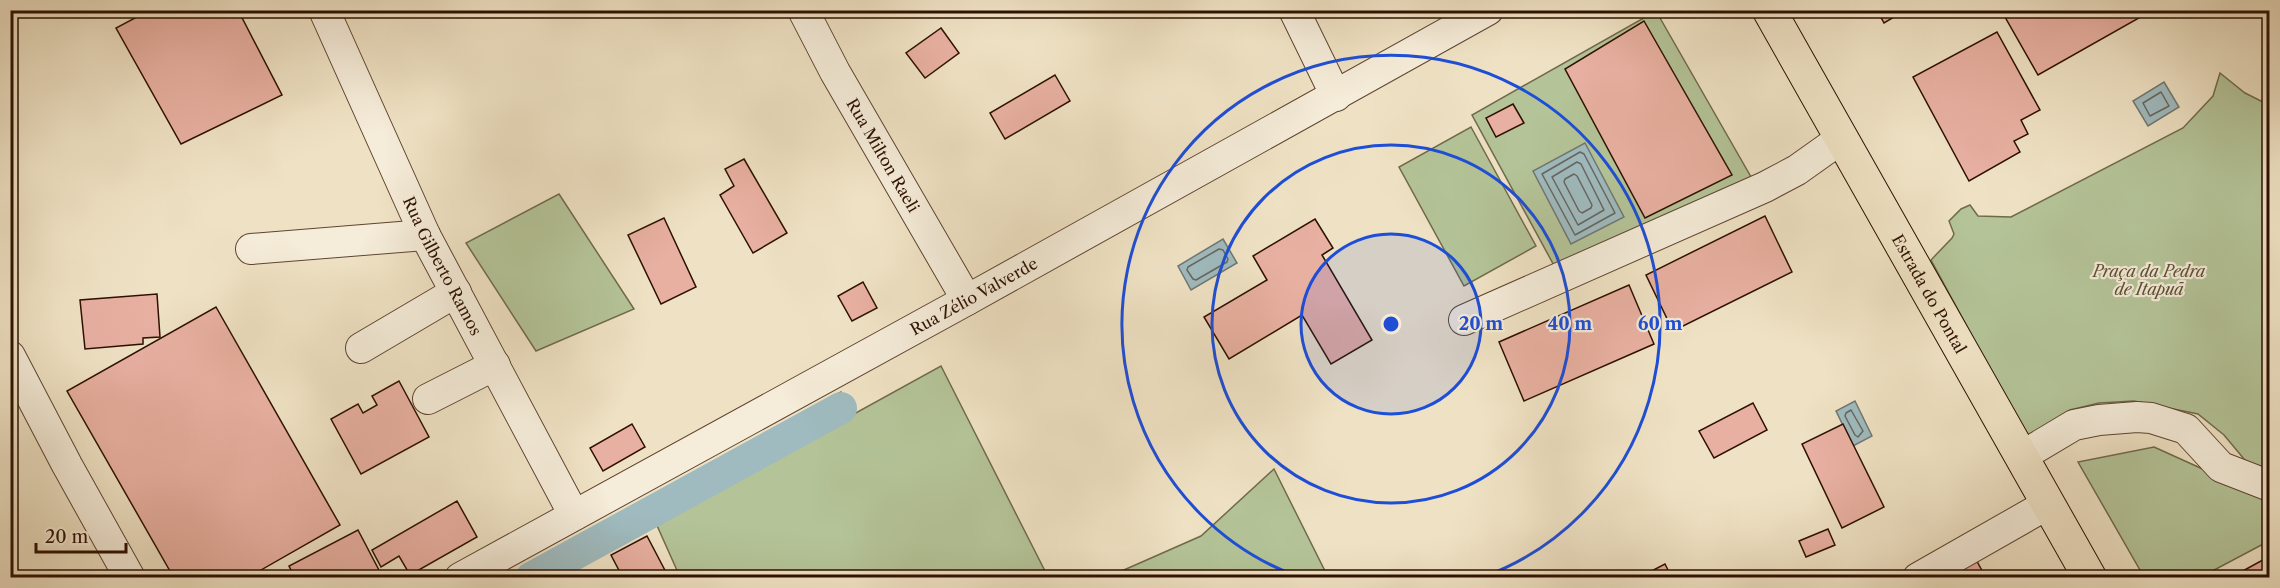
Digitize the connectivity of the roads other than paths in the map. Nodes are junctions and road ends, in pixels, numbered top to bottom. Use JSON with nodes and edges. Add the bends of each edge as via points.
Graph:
{"nodes":[{"id":1,"x":324,"y":10,"type":"edge"},
{"id":2,"x":803,"y":10,"type":"edge"},
{"id":3,"x":1294,"y":10,"type":"edge"},
{"id":4,"x":1488,"y":10,"type":"edge"},
{"id":5,"x":1769,"y":10,"type":"edge"},
{"id":6,"x":1336,"y":96,"type":"junction"},
{"id":7,"x":1842,"y":138,"type":"junction"},
{"id":8,"x":425,"y":235,"type":"junction"},
{"id":9,"x":251,"y":249,"type":"dead end"},
{"id":10,"x":456,"y":292,"type":"junction"},
{"id":11,"x":967,"y":300,"type":"junction"},
{"id":12,"x":1464,"y":320,"type":"dead end"},
{"id":13,"x":361,"y":348,"type":"dead end"},
{"id":14,"x":10,"y":356,"type":"edge"},
{"id":15,"x":495,"y":365,"type":"junction"},
{"id":16,"x":428,"y":399,"type":"dead end"},
{"id":17,"x":2022,"y":456,"type":"junction"},
{"id":18,"x":2270,"y":486,"type":"edge"},
{"id":19,"x":2048,"y":504,"type":"junction"},
{"id":20,"x":574,"y":515,"type":"junction"},
{"id":21,"x":130,"y":578,"type":"edge"},
{"id":22,"x":460,"y":578,"type":"edge"},
{"id":23,"x":1918,"y":578,"type":"edge"},
{"id":24,"x":2090,"y":578,"type":"edge"}],
"edges":[{"from":1,"to":8,"type":"street","name":"Rua Gilberto Ramos"},
{"from":2,"to":11,"type":"street","name":"Rua Milton Raeli"},
{"from":3,"to":6,"type":"street"},
{"from":4,"to":6,"type":"street","name":"Rua Zélio Valverde"},
{"from":5,"to":7,"type":"main road","name":"Estrada do Pontal"},
{"from":6,"to":11,"type":"street","name":"Rua Zélio Valverde"},
{"from":7,"to":12,"type":"street","via":[[1765,187]]},
{"from":7,"to":17,"type":"main road","name":"Estrada do Pontal"},
{"from":8,"to":9,"type":"street"},
{"from":8,"to":10,"type":"street","name":"Rua Gilberto Ramos"},
{"from":10,"to":13,"type":"street"},
{"from":10,"to":15,"type":"street","name":"Rua Gilberto Ramos"},
{"from":11,"to":20,"type":"street","name":"Rua Zélio Valverde"},
{"from":14,"to":21,"type":"street"},
{"from":15,"to":16,"type":"street"},
{"from":15,"to":20,"type":"street","name":"Rua Gilberto Ramos"},
{"from":17,"to":18,"type":"street","via":[[2074,425],[2151,418],[2186,429],[2221,467]]},
{"from":17,"to":19,"type":"main road","name":"Estrada do Pontal"},
{"from":19,"to":23,"type":"street"},
{"from":19,"to":24,"type":"main road","name":"Estrada do Pontal"},
{"from":20,"to":22,"type":"street","name":"Rua Zélio Valverde"}]}
